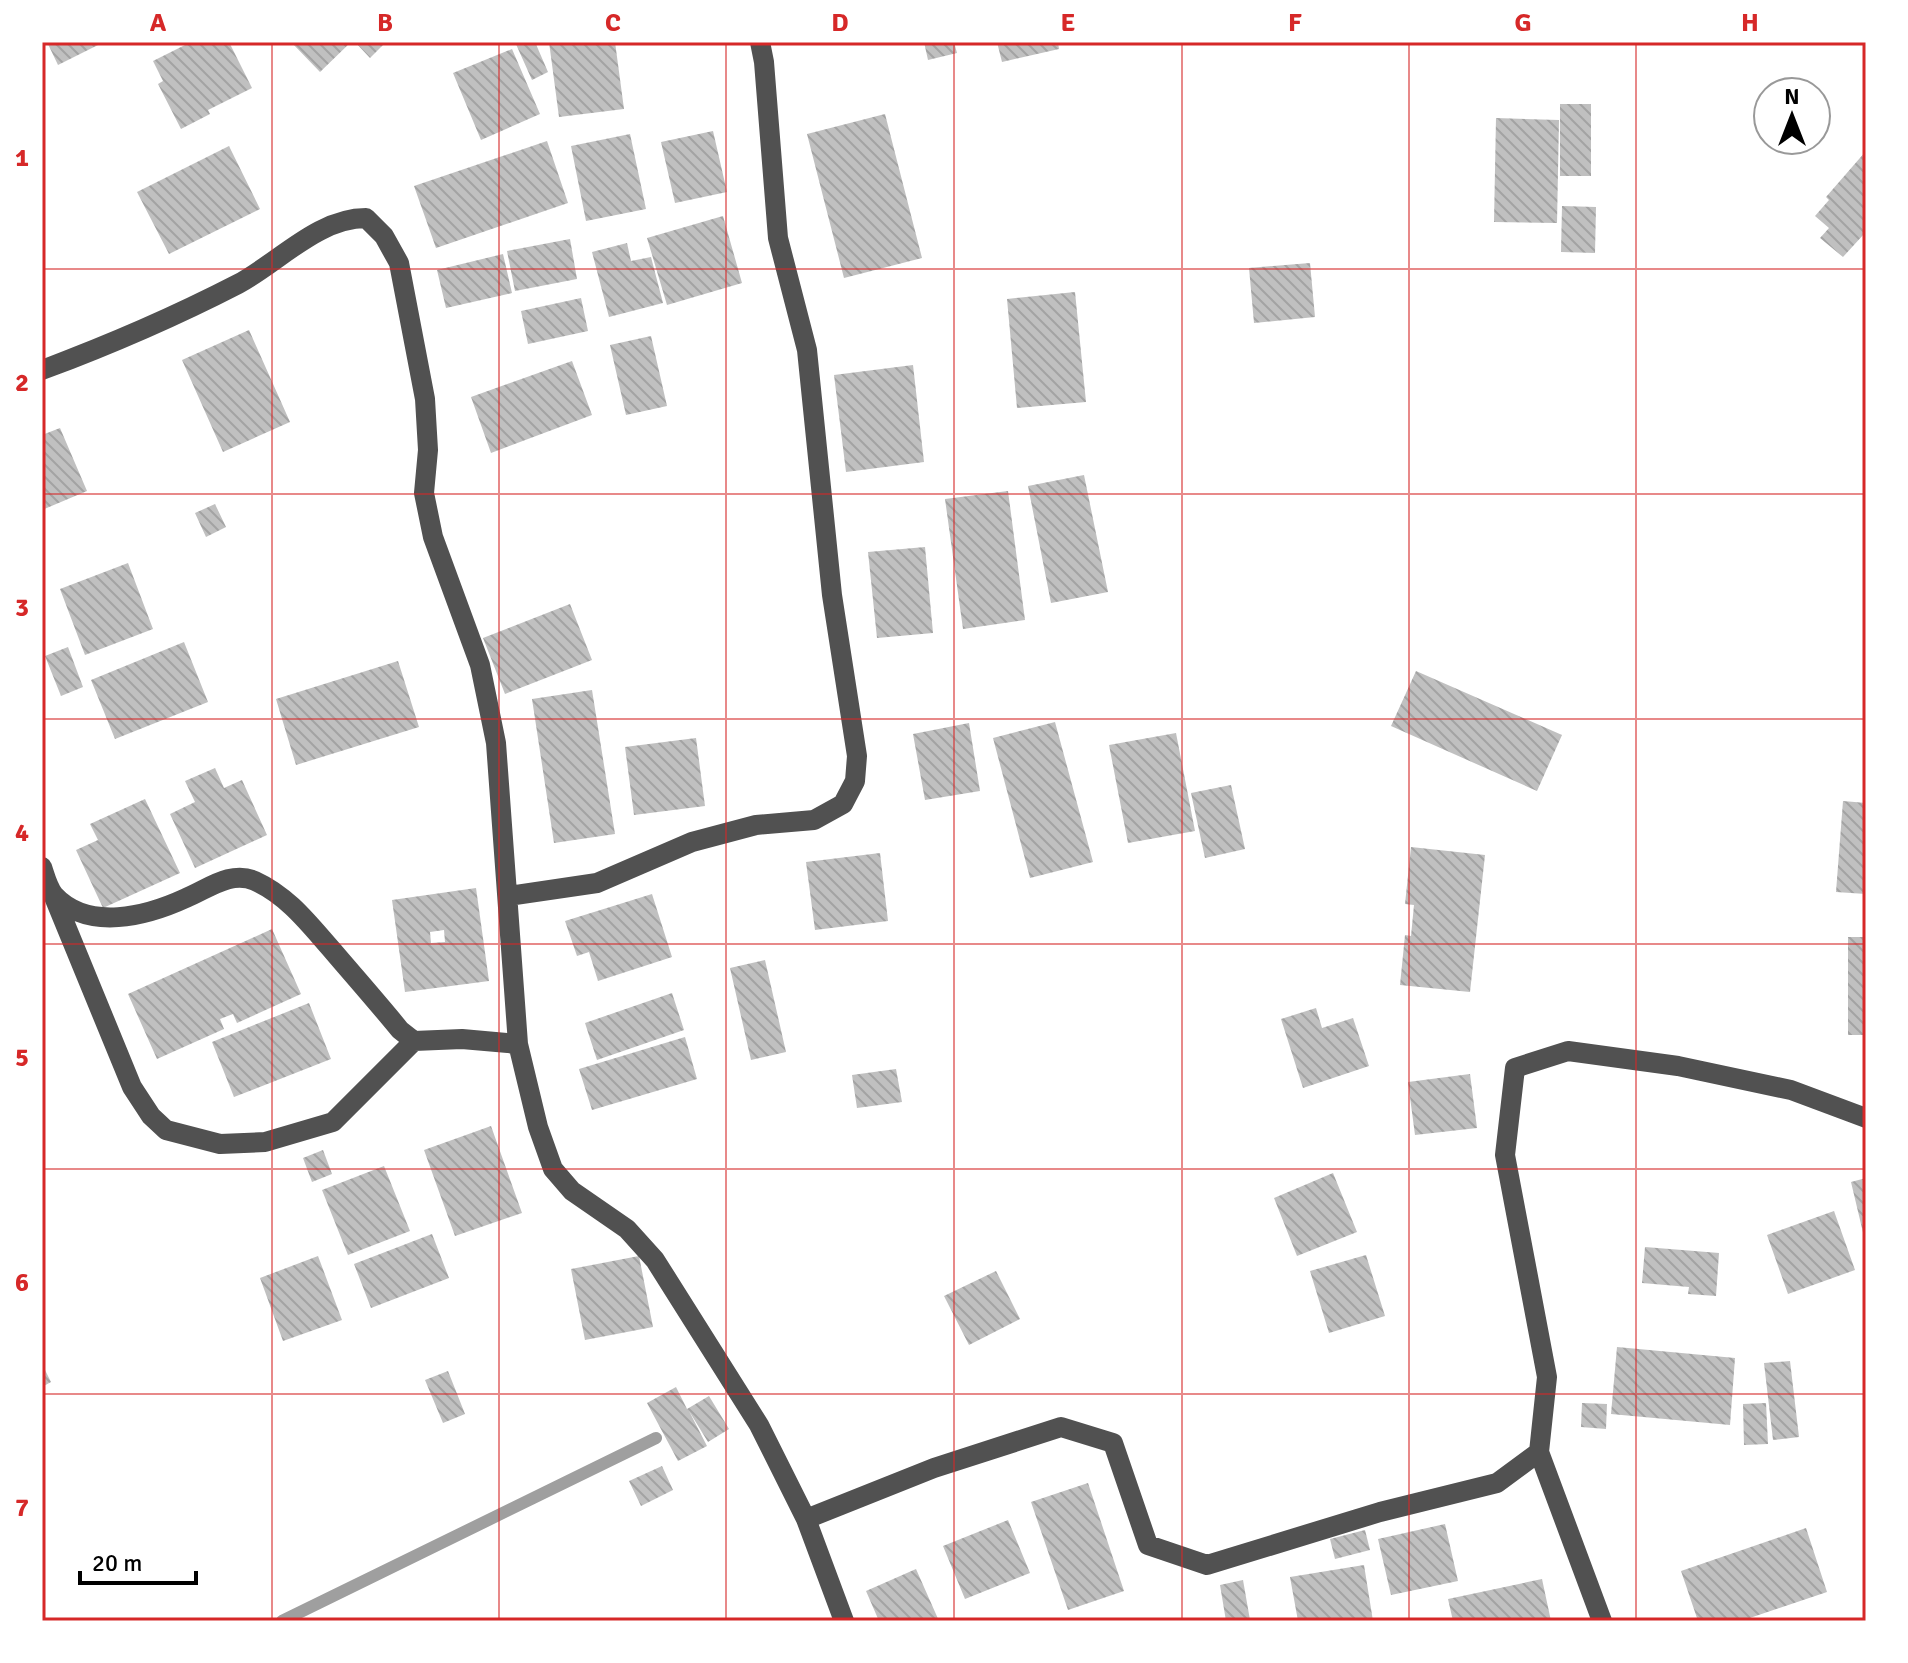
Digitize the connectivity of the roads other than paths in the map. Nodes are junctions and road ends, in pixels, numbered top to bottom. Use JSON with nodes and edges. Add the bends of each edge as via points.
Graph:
{"nodes":[{"id":1,"x":760,"y":42,"type":"edge"},
{"id":2,"x":42,"y":370,"type":"edge"},
{"id":3,"x":42,"y":867,"type":"edge"},
{"id":4,"x":52,"y":893,"type":"junction"},
{"id":5,"x":508,"y":896,"type":"junction"},
{"id":6,"x":414,"y":1041,"type":"junction"},
{"id":7,"x":518,"y":1044,"type":"junction"},
{"id":8,"x":1866,"y":1118,"type":"edge"},
{"id":9,"x":1539,"y":1452,"type":"junction"},
{"id":10,"x":806,"y":1519,"type":"junction"},
{"id":11,"x":844,"y":1621,"type":"edge"},
{"id":12,"x":1602,"y":1621,"type":"edge"}],
"edges":[{"from":1,"to":5,"type":"street","via":[[778,238],[807,350],[832,595],[857,756],[855,781],[843,804],[814,820],[756,825],[692,842],[597,883]]},
{"from":2,"to":5,"type":"street","via":[[109,345],[240,283],[333,223],[366,218],[384,236],[399,263],[425,399],[424,493],[433,537],[480,665],[496,743]]},
{"from":3,"to":4,"type":"street"},
{"from":4,"to":6,"type":"street","via":[[90,916],[119,918],[184,899],[219,882],[238,877],[254,881],[290,903]]},
{"from":4,"to":6,"type":"street","via":[[132,1087],[166,1130],[220,1144],[265,1142],[333,1122]]},
{"from":5,"to":7,"type":"street"},
{"from":6,"to":7,"type":"street"},
{"from":7,"to":10,"type":"street","via":[[553,1169],[572,1191],[627,1229],[655,1260],[759,1425]]},
{"from":8,"to":9,"type":"street","via":[[1791,1090],[1678,1066],[1568,1051],[1515,1068],[1505,1155],[1547,1377]]},
{"from":9,"to":10,"type":"street","via":[[1497,1483],[1207,1565],[1148,1545],[1113,1443],[1061,1427],[934,1468]]},
{"from":9,"to":12,"type":"street"},
{"from":10,"to":11,"type":"street"}]}
